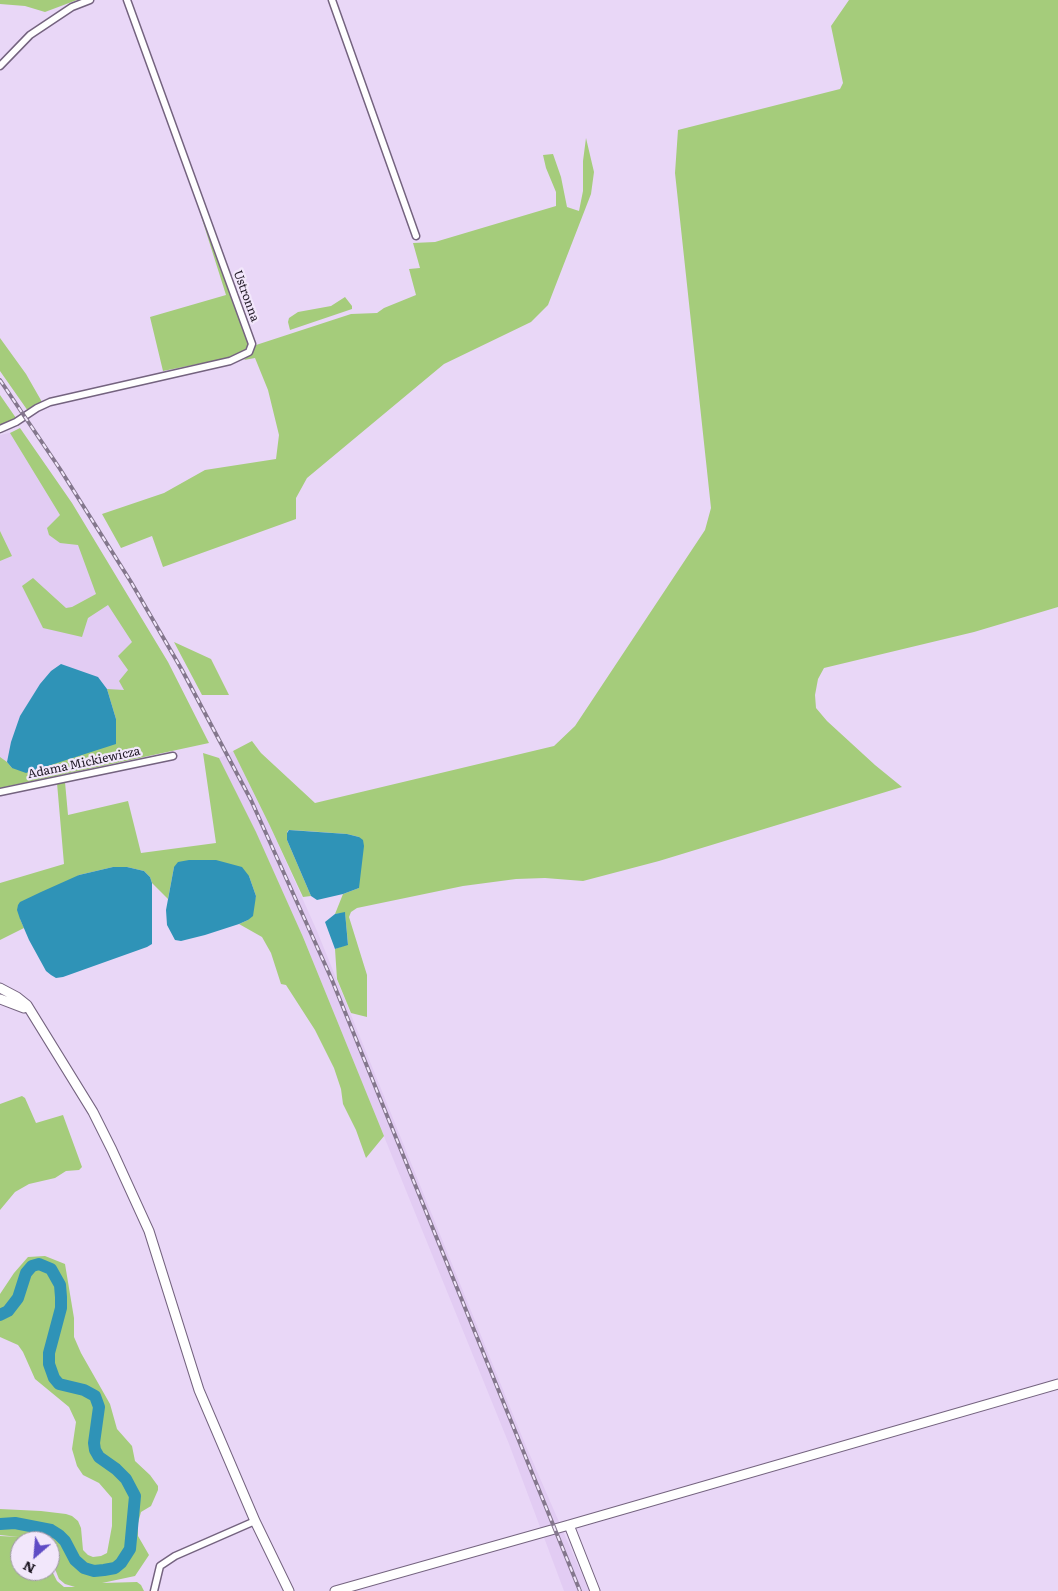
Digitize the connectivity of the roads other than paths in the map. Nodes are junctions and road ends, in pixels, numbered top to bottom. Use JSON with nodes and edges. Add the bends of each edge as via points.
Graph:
{"nodes":[{"id":1,"x":90,"y":0,"type":"edge"},
{"id":2,"x":127,"y":0,"type":"edge"},
{"id":3,"x":332,"y":0,"type":"edge"},
{"id":4,"x":0,"y":66,"type":"edge"},
{"id":5,"x":416,"y":236,"type":"dead end"},
{"id":6,"x":0,"y":429,"type":"edge"},
{"id":7,"x":173,"y":756,"type":"dead end"},
{"id":8,"x":0,"y":792,"type":"edge"},
{"id":9,"x":0,"y":988,"type":"edge"},
{"id":10,"x":0,"y":999,"type":"edge"},
{"id":11,"x":29,"y":1010,"type":"junction"},
{"id":12,"x":1058,"y":1384,"type":"edge"},
{"id":13,"x":255,"y":1522,"type":"junction"},
{"id":14,"x":569,"y":1526,"type":"junction"},
{"id":15,"x":154,"y":1591,"type":"edge"},
{"id":16,"x":289,"y":1591,"type":"edge"},
{"id":17,"x":335,"y":1591,"type":"edge"},
{"id":18,"x":595,"y":1591,"type":"edge"}],
"edges":[{"from":1,"to":4,"type":"street","via":[[72,7],[37,30]]},
{"from":2,"to":6,"type":"street","name":"Ustronna","via":[[252,344],[249,352],[230,361],[50,402]]},
{"from":3,"to":5,"type":"street"},
{"from":7,"to":8,"type":"street","name":"Adama Mickiewicza"},
{"from":9,"to":11,"type":"main road","via":[[17,997]]},
{"from":10,"to":11,"type":"main road"},
{"from":11,"to":13,"type":"main road","via":[[93,1112],[149,1231],[199,1390]]},
{"from":12,"to":14,"type":"main road"},
{"from":13,"to":15,"type":"street","via":[[175,1556],[160,1566]]},
{"from":13,"to":16,"type":"main road"},
{"from":14,"to":17,"type":"main road"},
{"from":14,"to":18,"type":"main road"}]}
